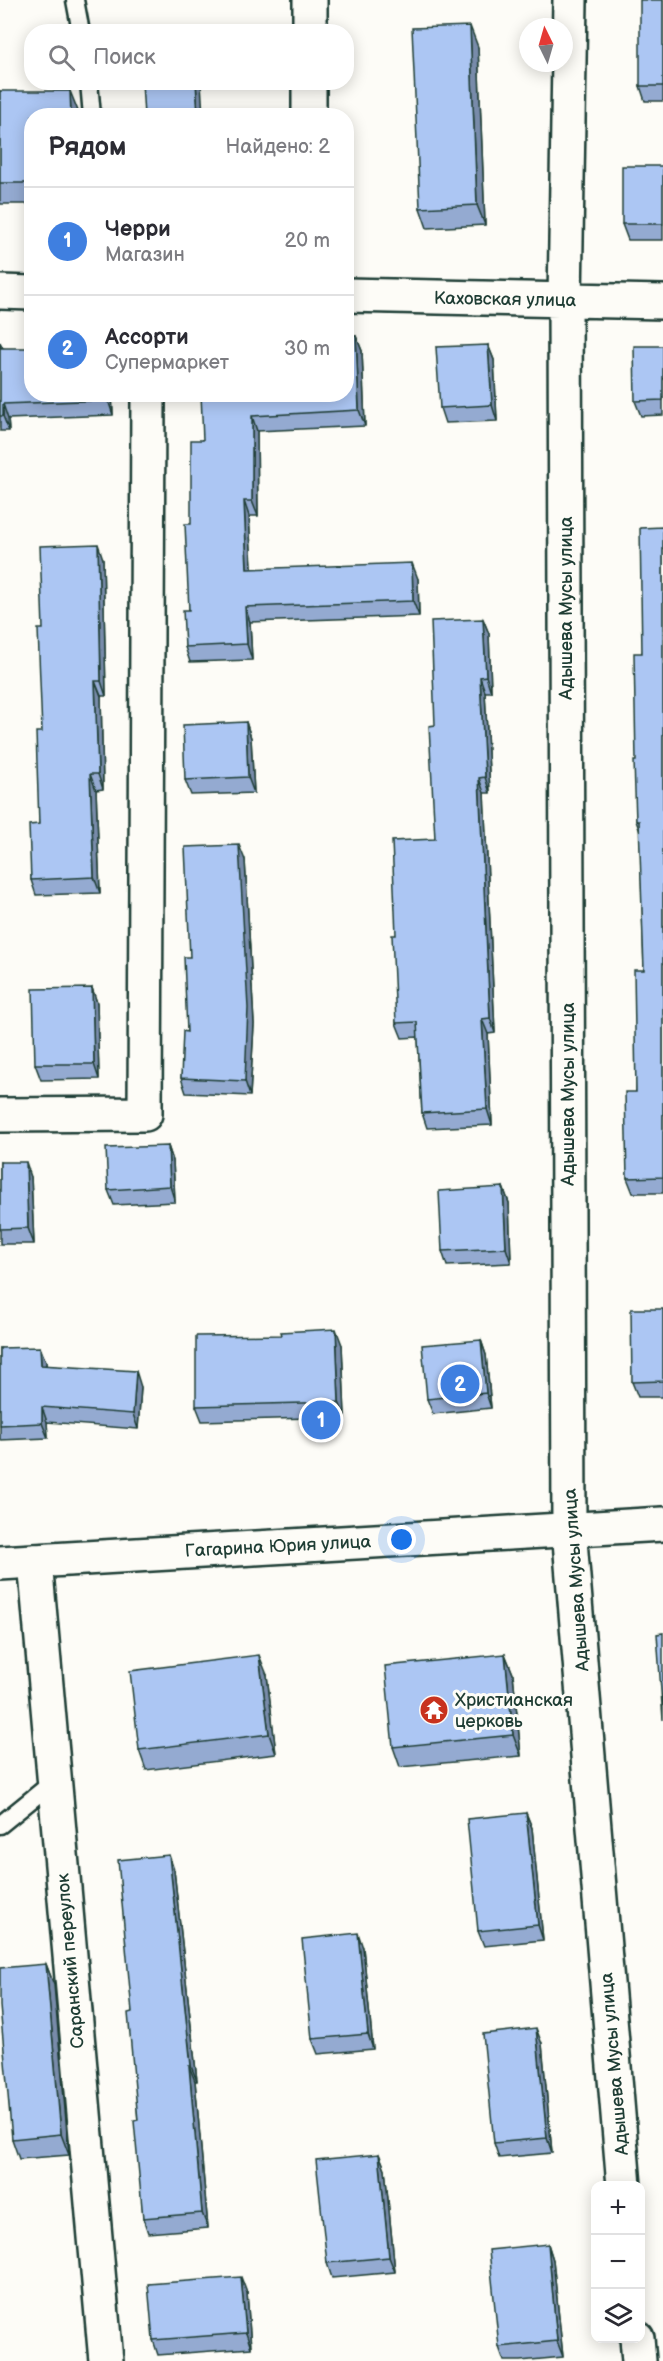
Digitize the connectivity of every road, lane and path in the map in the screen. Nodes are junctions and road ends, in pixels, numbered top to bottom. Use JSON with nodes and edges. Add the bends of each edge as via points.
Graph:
{"nodes":[{"id":1,"x":75,"y":0,"type":"edge"},
{"id":2,"x":310,"y":0,"type":"edge"},
{"id":3,"x":570,"y":0,"type":"edge"},
{"id":4,"x":80,"y":24,"type":"edge"},
{"id":5,"x":310,"y":24,"type":"edge"},
{"id":6,"x":90,"y":90,"type":"edge"},
{"id":7,"x":309,"y":90,"type":"edge"},
{"id":8,"x":91,"y":108,"type":"edge"},
{"id":9,"x":309,"y":108,"type":"edge"},
{"id":10,"x":0,"y":292,"type":"edge"},
{"id":11,"x":24,"y":293,"type":"edge"},
{"id":12,"x":354,"y":295,"type":"edge"},
{"id":13,"x":565,"y":301,"type":"junction"},
{"id":14,"x":663,"y":302,"type":"edge"},
{"id":15,"x":148,"y":402,"type":"edge"},
{"id":16,"x":0,"y":1115,"type":"edge"},
{"id":17,"x":663,"y":1524,"type":"edge"},
{"id":18,"x":569,"y":1529,"type":"junction"},
{"id":19,"x":35,"y":1561,"type":"junction"},
{"id":20,"x":0,"y":1563,"type":"edge"},
{"id":21,"x":53,"y":1782,"type":"junction"},
{"id":22,"x":0,"y":1825,"type":"edge"},
{"id":23,"x":624,"y":2181,"type":"edge"},
{"id":24,"x":637,"y":2343,"type":"edge"},
{"id":25,"x":106,"y":2361,"type":"edge"},
{"id":26,"x":639,"y":2361,"type":"edge"}],
"edges":[{"from":1,"to":4,"type":"lane"},
{"from":2,"to":5,"type":"street"},
{"from":3,"to":13,"type":"street","name":"Адышева Мусы улица"},
{"from":6,"to":8,"type":"lane"},
{"from":7,"to":9,"type":"street"},
{"from":10,"to":11,"type":"street"},
{"from":12,"to":13,"type":"street","name":"Каховская улица"},
{"from":13,"to":14,"type":"street","name":"Каховская улица"},
{"from":13,"to":18,"type":"street","name":"Адышева Мусы улица"},
{"from":15,"to":16,"type":"street","via":[[145,1113]]},
{"from":17,"to":18,"type":"street","name":"Гагарина Юрия улица"},
{"from":18,"to":19,"type":"street","name":"Гагарина Юрия улица"},
{"from":18,"to":23,"type":"street","name":"Адышева Мусы улица"},
{"from":19,"to":20,"type":"street","name":"Гагарина Юрия улица"},
{"from":19,"to":21,"type":"street","name":"Саранский переулок"},
{"from":21,"to":22,"type":"lane"},
{"from":21,"to":25,"type":"street","name":"Саранский переулок"},
{"from":24,"to":26,"type":"street"}]}
